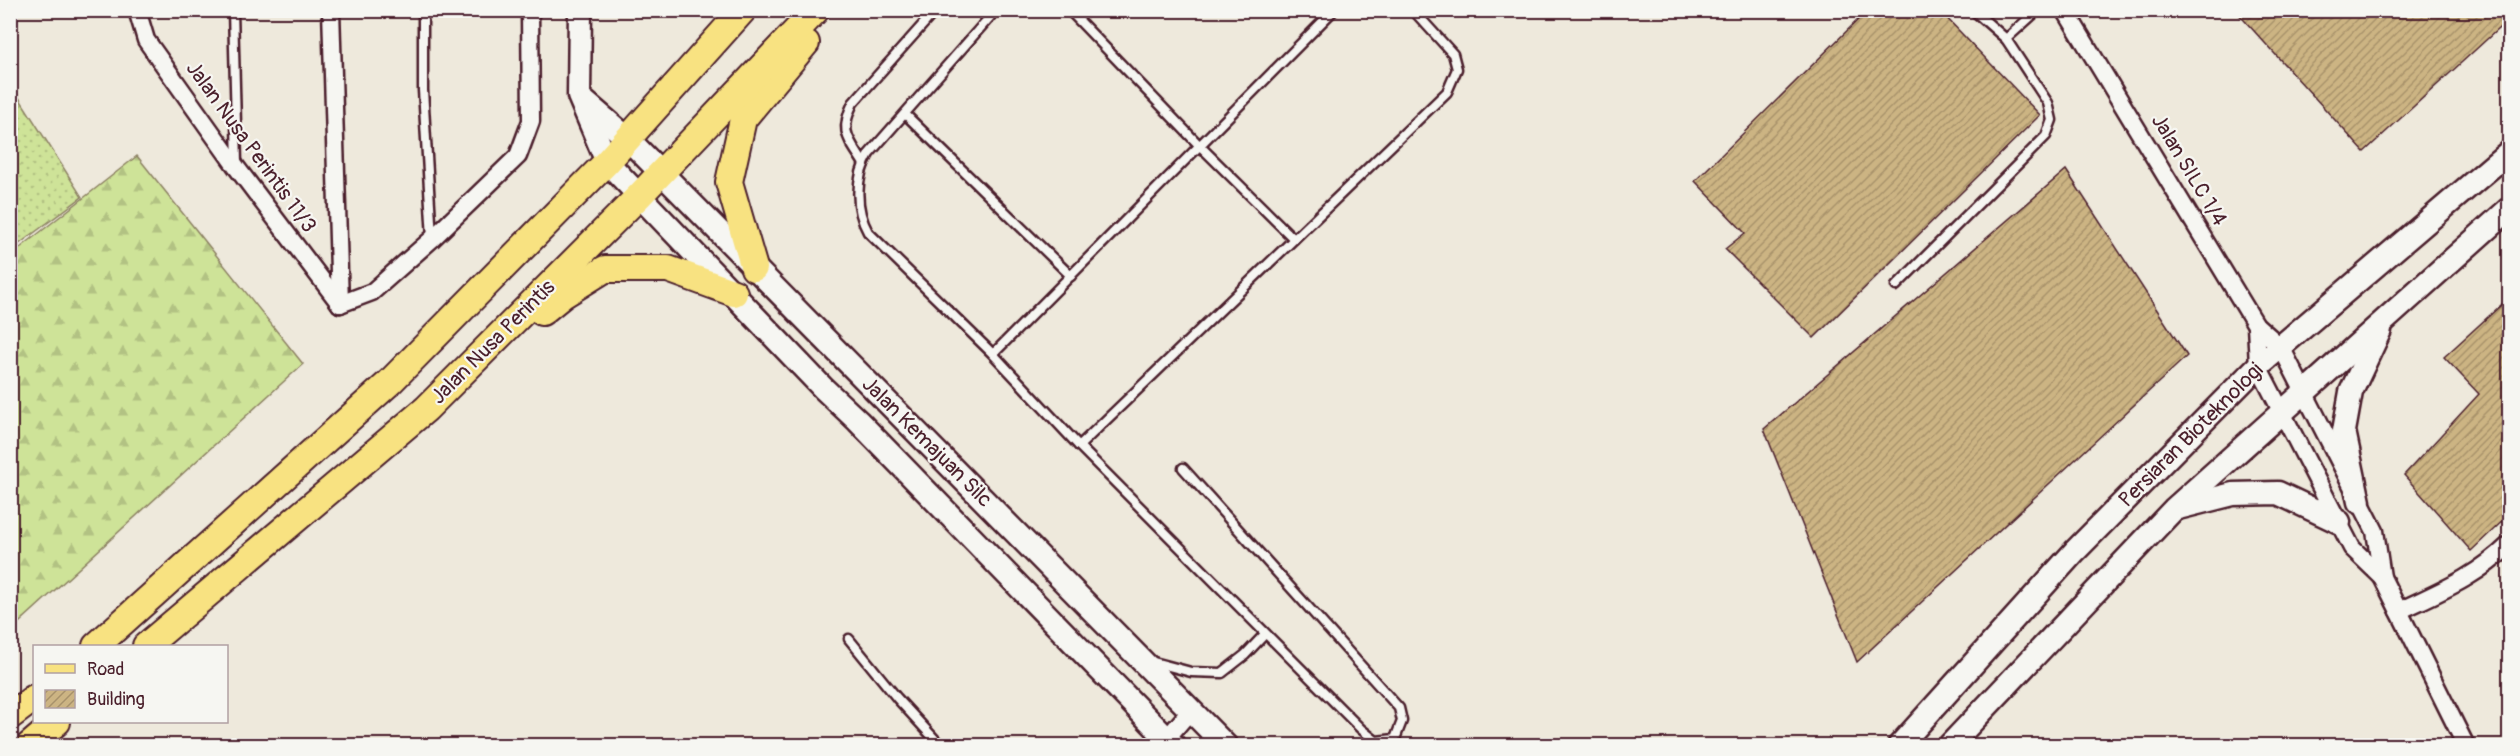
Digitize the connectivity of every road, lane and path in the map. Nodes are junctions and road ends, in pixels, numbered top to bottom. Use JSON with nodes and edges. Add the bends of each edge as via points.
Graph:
{"nodes":[{"id":1,"x":137,"y":10,"type":"edge"},
{"id":2,"x":233,"y":10,"type":"edge"},
{"id":3,"x":331,"y":10,"type":"edge"},
{"id":4,"x":423,"y":10,"type":"edge"},
{"id":5,"x":530,"y":10,"type":"edge"},
{"id":6,"x":580,"y":10,"type":"edge"},
{"id":7,"x":743,"y":10,"type":"edge"},
{"id":8,"x":816,"y":10,"type":"edge"},
{"id":9,"x":833,"y":10,"type":"edge"},
{"id":10,"x":936,"y":10,"type":"edge"},
{"id":11,"x":996,"y":10,"type":"edge"},
{"id":12,"x":1069,"y":10,"type":"edge"},
{"id":13,"x":1334,"y":10,"type":"edge"},
{"id":14,"x":1413,"y":10,"type":"edge"},
{"id":15,"x":1973,"y":10,"type":"edge"},
{"id":16,"x":2038,"y":10,"type":"edge"},
{"id":17,"x":2065,"y":10,"type":"edge"},
{"id":18,"x":2006,"y":39,"type":"junction"},
{"id":19,"x":579,"y":96,"type":"junction"},
{"id":20,"x":905,"y":114,"type":"junction"},
{"id":21,"x":628,"y":139,"type":"junction"},
{"id":22,"x":1199,"y":146,"type":"junction"},
{"id":23,"x":2510,"y":151,"type":"edge"},
{"id":24,"x":608,"y":162,"type":"junction"},
{"id":25,"x":864,"y":164,"type":"junction"},
{"id":26,"x":237,"y":168,"type":"junction"},
{"id":27,"x":661,"y":173,"type":"junction"},
{"id":28,"x":639,"y":196,"type":"junction"},
{"id":29,"x":2510,"y":208,"type":"edge"},
{"id":30,"x":432,"y":239,"type":"junction"},
{"id":31,"x":1294,"y":240,"type":"junction"},
{"id":32,"x":754,"y":268,"type":"junction"},
{"id":33,"x":1071,"y":276,"type":"junction"},
{"id":34,"x":1896,"y":286,"type":"dead end"},
{"id":35,"x":734,"y":293,"type":"junction"},
{"id":36,"x":340,"y":304,"type":"junction"},
{"id":37,"x":2385,"y":320,"type":"junction"},
{"id":38,"x":2256,"y":325,"type":"junction"},
{"id":39,"x":2282,"y":347,"type":"junction"},
{"id":40,"x":993,"y":354,"type":"junction"},
{"id":41,"x":848,"y":363,"type":"junction"},
{"id":42,"x":2258,"y":366,"type":"junction"},
{"id":43,"x":823,"y":388,"type":"junction"},
{"id":44,"x":2304,"y":394,"type":"junction"},
{"id":45,"x":426,"y":409,"type":"junction"},
{"id":46,"x":2282,"y":413,"type":"junction"},
{"id":47,"x":912,"y":428,"type":"junction"},
{"id":48,"x":1079,"y":446,"type":"junction"},
{"id":49,"x":888,"y":451,"type":"junction"},
{"id":50,"x":1183,"y":468,"type":"dead end"},
{"id":51,"x":2359,"y":502,"type":"junction"},
{"id":52,"x":2174,"y":509,"type":"junction"},
{"id":53,"x":2339,"y":522,"type":"junction"},
{"id":54,"x":2510,"y":544,"type":"edge"},
{"id":55,"x":2382,"y":577,"type":"junction"},
{"id":56,"x":2398,"y":611,"type":"junction"},
{"id":57,"x":1265,"y":634,"type":"junction"},
{"id":58,"x":849,"y":639,"type":"dead end"},
{"id":59,"x":97,"y":645,"type":"edge"},
{"id":60,"x":147,"y":645,"type":"edge"},
{"id":61,"x":1140,"y":658,"type":"junction"},
{"id":62,"x":33,"y":688,"type":"edge"},
{"id":63,"x":33,"y":699,"type":"edge"},
{"id":64,"x":10,"y":700,"type":"edge"},
{"id":65,"x":1191,"y":710,"type":"junction"},
{"id":66,"x":10,"y":717,"type":"edge"},
{"id":67,"x":56,"y":723,"type":"edge"},
{"id":68,"x":1167,"y":743,"type":"edge"},
{"id":69,"x":29,"y":746,"type":"edge"},
{"id":70,"x":941,"y":746,"type":"edge"},
{"id":71,"x":1226,"y":746,"type":"edge"},
{"id":72,"x":1899,"y":746,"type":"edge"},
{"id":73,"x":1949,"y":746,"type":"edge"},
{"id":74,"x":2466,"y":746,"type":"edge"}],
"edges":[{"from":1,"to":26,"type":"street","name":"Jalan Nusa Perintis 11/3","via":[[146,40]]},
{"from":2,"to":26,"type":"lane"},
{"from":3,"to":36,"type":"street"},
{"from":4,"to":30,"type":"lane","via":[[423,90]]},
{"from":5,"to":30,"type":"street","via":[[531,121],[518,156]]},
{"from":6,"to":19,"type":"street"},
{"from":7,"to":21,"type":"main road"},
{"from":8,"to":27,"type":"main road","name":"Jalan Nusa Perintis"},
{"from":9,"to":32,"type":"main road","via":[[743,119],[729,182]]},
{"from":10,"to":25,"type":"lane","via":[[853,103],[845,120],[845,131]]},
{"from":11,"to":20,"type":"lane"},
{"from":12,"to":22,"type":"lane"},
{"from":13,"to":22,"type":"lane"},
{"from":14,"to":31,"type":"lane","via":[[1453,54],[1457,69],[1448,92]]},
{"from":15,"to":18,"type":"lane"},
{"from":16,"to":18,"type":"lane"},
{"from":17,"to":38,"type":"street","name":"Jalan SILC 1/4"},
{"from":18,"to":34,"type":"lane","via":[[2048,103],[2052,120],[2046,136]]},
{"from":19,"to":21,"type":"street","name":"Jalan Kemajuan Silc"},
{"from":19,"to":24,"type":"street","name":"Jalan Kemajuan Silc"},
{"from":20,"to":25,"type":"lane"},
{"from":20,"to":33,"type":"lane"},
{"from":21,"to":24,"type":"main road"},
{"from":21,"to":27,"type":"street","name":"Jalan Kemajuan Silc"},
{"from":22,"to":31,"type":"lane"},
{"from":22,"to":33,"type":"lane"},
{"from":23,"to":39,"type":"street","name":"Persiaran Bioteknologi"},
{"from":24,"to":28,"type":"street","name":"Jalan Kemajuan Silc"},
{"from":24,"to":59,"type":"main road","via":[[390,382]]},
{"from":25,"to":40,"type":"lane","via":[[859,205],[868,232]]},
{"from":26,"to":36,"type":"street","name":"Jalan Nusa Perintis 11/3"},
{"from":27,"to":28,"type":"main road","name":"Jalan Nusa Perintis"},
{"from":27,"to":32,"type":"street","name":"Jalan Kemajuan Silc"},
{"from":28,"to":35,"type":"street","name":"Jalan Kemajuan Silc"},
{"from":28,"to":45,"type":"main road","name":"Jalan Nusa Perintis"},
{"from":29,"to":37,"type":"street","name":"Persiaran Bioteknologi"},
{"from":30,"to":36,"type":"street","via":[[372,292]]},
{"from":31,"to":48,"type":"lane"},
{"from":32,"to":41,"type":"street","name":"Jalan Kemajuan Silc"},
{"from":33,"to":40,"type":"lane"},
{"from":35,"to":43,"type":"street","name":"Jalan Kemajuan Silc"},
{"from":35,"to":45,"type":"main road","via":[[668,269],[605,269],[563,295]]},
{"from":37,"to":44,"type":"street","name":"Persiaran Bioteknologi"},
{"from":37,"to":51,"type":"street","via":[[2351,392],[2344,431]]},
{"from":38,"to":39,"type":"street","name":"Jalan SILC 1/4"},
{"from":38,"to":42,"type":"street"},
{"from":39,"to":42,"type":"street","name":"Persiaran Bioteknologi"},
{"from":39,"to":44,"type":"street"},
{"from":40,"to":48,"type":"lane"},
{"from":41,"to":43,"type":"street"},
{"from":41,"to":47,"type":"street","name":"Jalan Kemajuan Silc"},
{"from":42,"to":46,"type":"street"},
{"from":42,"to":72,"type":"street","name":"Persiaran Bioteknologi","via":[[2075,550]]},
{"from":43,"to":49,"type":"street","name":"Jalan Kemajuan Silc"},
{"from":44,"to":46,"type":"street","name":"Persiaran Bioteknologi"},
{"from":44,"to":51,"type":"street"},
{"from":45,"to":60,"type":"main road","name":"Jalan Nusa Perintis"},
{"from":46,"to":52,"type":"street","name":"Persiaran Bioteknologi"},
{"from":46,"to":53,"type":"street"},
{"from":47,"to":49,"type":"street"},
{"from":47,"to":61,"type":"street","name":"Jalan Kemajuan Silc"},
{"from":48,"to":57,"type":"lane"},
{"from":49,"to":68,"type":"street","name":"Jalan Kemajuan Silc"},
{"from":50,"to":57,"type":"lane","via":[[1399,708],[1402,722],[1395,739],[1376,741],[1361,729]]},
{"from":51,"to":55,"type":"street","via":[[2375,531]]},
{"from":52,"to":53,"type":"street","via":[[2233,494],[2278,493]]},
{"from":52,"to":73,"type":"street","name":"Persiaran Bioteknologi"},
{"from":53,"to":55,"type":"street","via":[[2352,548]]},
{"from":54,"to":56,"type":"street","via":[[2469,578]]},
{"from":55,"to":56,"type":"street"},
{"from":56,"to":74,"type":"street"},
{"from":57,"to":61,"type":"lane","via":[[1222,673],[1191,672]]},
{"from":58,"to":70,"type":"lane"},
{"from":61,"to":65,"type":"street","name":"Jalan Kemajuan Silc"},
{"from":62,"to":64,"type":"street"},
{"from":63,"to":66,"type":"main road"},
{"from":65,"to":68,"type":"street"},
{"from":65,"to":71,"type":"street","name":"Jalan Kemajuan Silc"},
{"from":67,"to":69,"type":"main road"}]}
